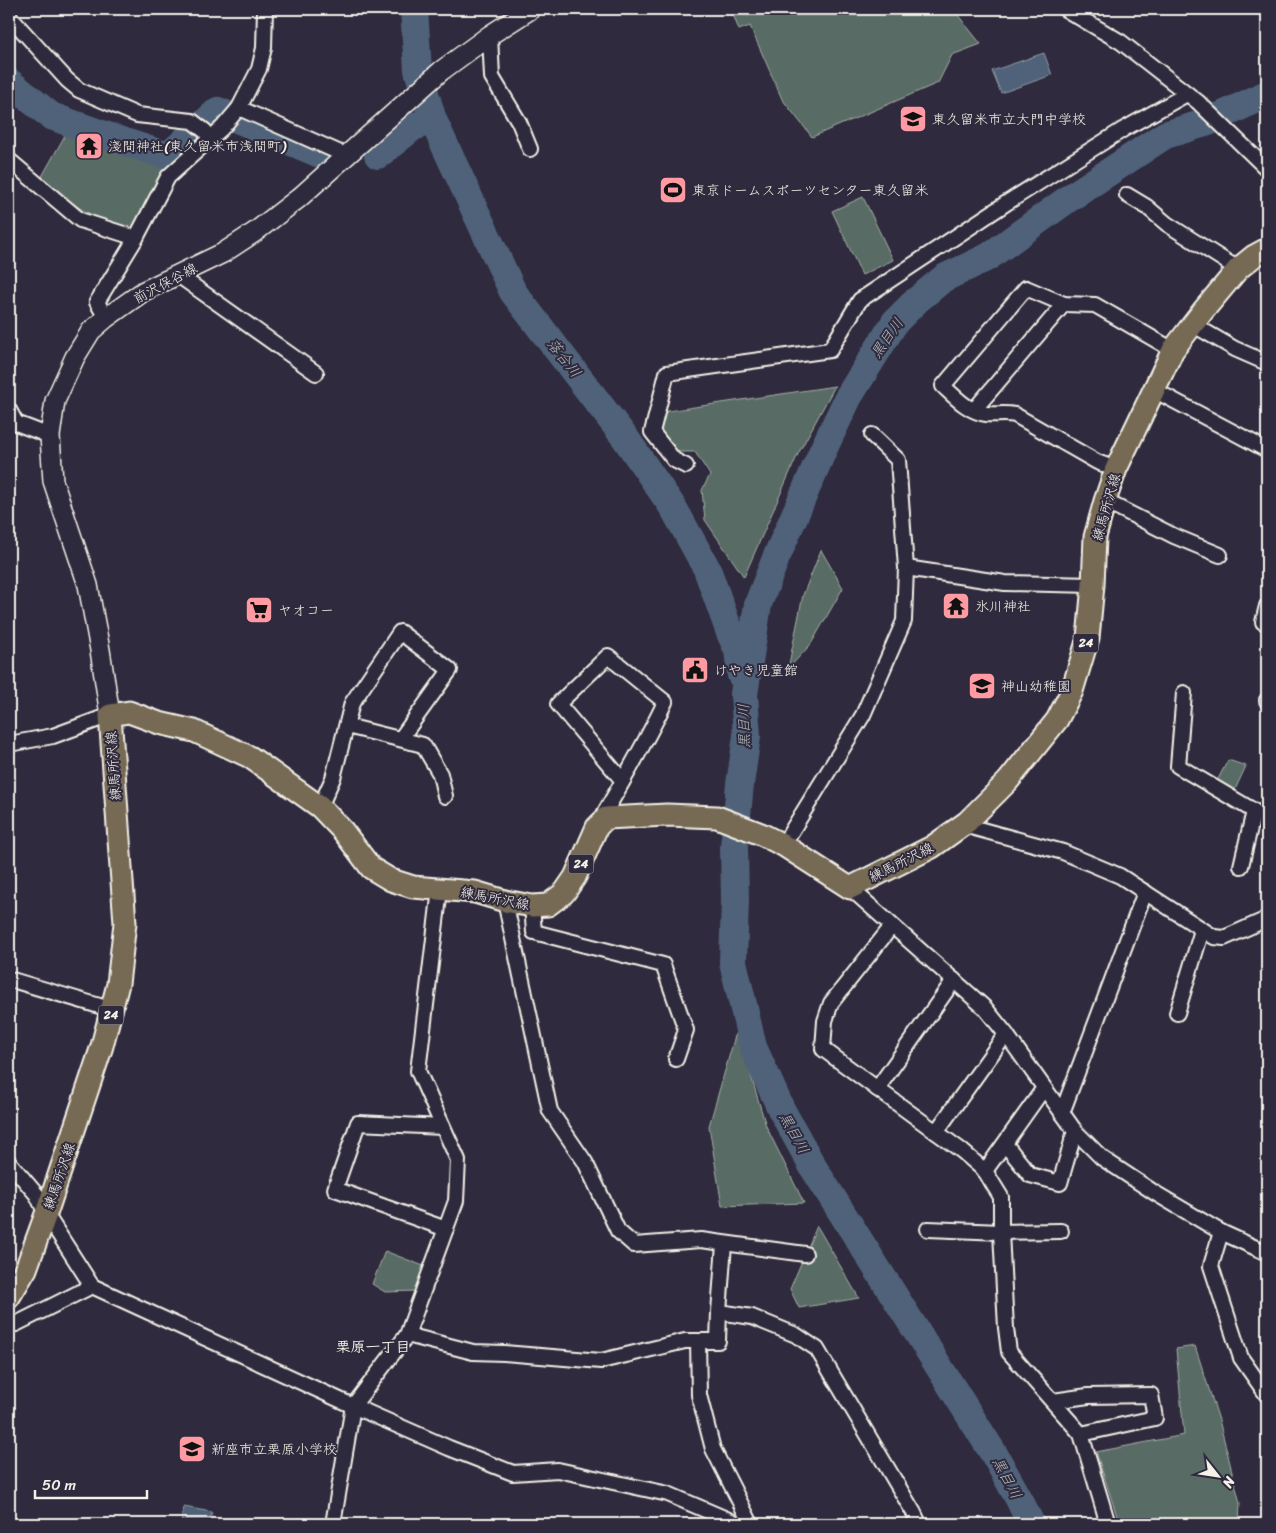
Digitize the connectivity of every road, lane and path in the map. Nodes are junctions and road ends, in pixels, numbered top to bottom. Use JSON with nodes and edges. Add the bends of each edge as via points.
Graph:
{"nodes":[{"id":1,"x":265,"y":9,"type":"edge"},
{"id":2,"x":531,"y":9,"type":"edge"},
{"id":3,"x":1065,"y":9,"type":"edge"},
{"id":4,"x":11,"y":26,"type":"edge"},
{"id":5,"x":490,"y":35,"type":"junction"},
{"id":6,"x":1187,"y":94,"type":"junction"},
{"id":7,"x":237,"y":110,"type":"junction"},
{"id":8,"x":208,"y":135,"type":"junction"},
{"id":9,"x":530,"y":149,"type":"dead end"},
{"id":10,"x":347,"y":156,"type":"junction"},
{"id":11,"x":9,"y":160,"type":"edge"},
{"id":12,"x":1267,"y":169,"type":"edge"},
{"id":13,"x":1127,"y":195,"type":"dead end"},
{"id":14,"x":136,"y":238,"type":"junction"},
{"id":15,"x":1267,"y":249,"type":"edge"},
{"id":16,"x":1238,"y":269,"type":"junction"},
{"id":17,"x":178,"y":275,"type":"junction"},
{"id":18,"x":1064,"y":304,"type":"junction"},
{"id":19,"x":106,"y":318,"type":"junction"},
{"id":20,"x":1192,"y":324,"type":"junction"},
{"id":21,"x":1173,"y":350,"type":"junction"},
{"id":22,"x":1267,"y":363,"type":"edge"},
{"id":23,"x":316,"y":373,"type":"dead end"},
{"id":24,"x":1154,"y":390,"type":"junction"},
{"id":25,"x":9,"y":410,"type":"edge"},
{"id":26,"x":974,"y":410,"type":"junction"},
{"id":27,"x":13,"y":421,"type":"edge"},
{"id":28,"x":872,"y":435,"type":"dead end"},
{"id":29,"x":50,"y":436,"type":"junction"},
{"id":30,"x":1267,"y":450,"type":"edge"},
{"id":31,"x":686,"y":466,"type":"dead end"},
{"id":32,"x":1116,"y":469,"type":"junction"},
{"id":33,"x":1105,"y":501,"type":"junction"},
{"id":34,"x":1220,"y":556,"type":"dead end"},
{"id":35,"x":906,"y":568,"type":"junction"},
{"id":36,"x":1093,"y":585,"type":"junction"},
{"id":37,"x":1267,"y":606,"type":"edge"},
{"id":38,"x":1267,"y":623,"type":"edge"},
{"id":39,"x":1184,"y":693,"type":"dead end"},
{"id":40,"x":110,"y":715,"type":"junction"},
{"id":41,"x":347,"y":726,"type":"junction"},
{"id":42,"x":400,"y":738,"type":"junction"},
{"id":43,"x":9,"y":744,"type":"edge"},
{"id":44,"x":623,"y":781,"type":"junction"},
{"id":45,"x":445,"y":796,"type":"dead end"},
{"id":46,"x":320,"y":807,"type":"junction"},
{"id":47,"x":606,"y":818,"type":"junction"},
{"id":48,"x":967,"y":822,"type":"junction"},
{"id":49,"x":783,"y":845,"type":"junction"},
{"id":50,"x":1241,"y":866,"type":"dead end"},
{"id":51,"x":850,"y":888,"type":"junction"},
{"id":52,"x":440,"y":889,"type":"junction"},
{"id":53,"x":1145,"y":892,"type":"junction"},
{"id":54,"x":504,"y":901,"type":"junction"},
{"id":55,"x":532,"y":906,"type":"junction"},
{"id":56,"x":1267,"y":919,"type":"edge"},
{"id":57,"x":892,"y":926,"type":"junction"},
{"id":58,"x":1202,"y":930,"type":"junction"},
{"id":59,"x":9,"y":979,"type":"edge"},
{"id":60,"x":954,"y":980,"type":"junction"},
{"id":61,"x":113,"y":1010,"type":"junction"},
{"id":62,"x":1177,"y":1013,"type":"dead end"},
{"id":63,"x":1006,"y":1034,"type":"junction"},
{"id":64,"x":676,"y":1059,"type":"dead end"},
{"id":65,"x":1044,"y":1088,"type":"junction"},
{"id":66,"x":878,"y":1089,"type":"junction"},
{"id":67,"x":1062,"y":1113,"type":"junction"},
{"id":68,"x":443,"y":1128,"type":"junction"},
{"id":69,"x":1076,"y":1131,"type":"junction"},
{"id":70,"x":936,"y":1132,"type":"junction"},
{"id":71,"x":1004,"y":1144,"type":"junction"},
{"id":72,"x":9,"y":1162,"type":"edge"},
{"id":73,"x":985,"y":1171,"type":"junction"},
{"id":74,"x":46,"y":1214,"type":"junction"},
{"id":75,"x":446,"y":1229,"type":"junction"},
{"id":76,"x":928,"y":1229,"type":"dead end"},
{"id":77,"x":1061,"y":1231,"type":"dead end"},
{"id":78,"x":1001,"y":1232,"type":"junction"},
{"id":79,"x":1221,"y":1232,"type":"junction"},
{"id":80,"x":724,"y":1244,"type":"junction"},
{"id":81,"x":1267,"y":1253,"type":"edge"},
{"id":82,"x":805,"y":1254,"type":"dead end"},
{"id":83,"x":92,"y":1286,"type":"junction"},
{"id":84,"x":9,"y":1297,"type":"edge"},
{"id":85,"x":719,"y":1312,"type":"junction"},
{"id":86,"x":9,"y":1325,"type":"edge"},
{"id":87,"x":407,"y":1335,"type":"junction"},
{"id":88,"x":698,"y":1341,"type":"junction"},
{"id":89,"x":1267,"y":1395,"type":"edge"},
{"id":90,"x":1053,"y":1401,"type":"junction"},
{"id":91,"x":353,"y":1406,"type":"junction"},
{"id":92,"x":1081,"y":1434,"type":"junction"},
{"id":93,"x":333,"y":1524,"type":"edge"},
{"id":94,"x":738,"y":1524,"type":"edge"},
{"id":95,"x":751,"y":1524,"type":"edge"},
{"id":96,"x":919,"y":1524,"type":"edge"},
{"id":97,"x":1108,"y":1524,"type":"edge"}],
"edges":[{"from":1,"to":7,"type":"street","via":[[264,48],[259,69]]},
{"from":2,"to":5,"type":"main road","name":"前沢保谷線"},
{"from":3,"to":6,"type":"street","via":[[1120,42]]},
{"from":4,"to":8,"type":"street","via":[[79,90],[137,115],[192,122]]},
{"from":5,"to":9,"type":"street","via":[[492,77],[519,122]]},
{"from":5,"to":10,"type":"main road","name":"前沢保谷線","via":[[441,71]]},
{"from":6,"to":12,"type":"street","via":[[1204,106]]},
{"from":6,"to":31,"type":"street","via":[[1033,186],[860,300],[830,350],[667,374],[652,432],[674,460]]},
{"from":7,"to":8,"type":"street","via":[[222,128]]},
{"from":7,"to":10,"type":"street"},
{"from":8,"to":14,"type":"street","via":[[168,178]]},
{"from":10,"to":17,"type":"main road","name":"前沢保谷線","via":[[255,232],[223,253]]},
{"from":11,"to":14,"type":"street","via":[[80,220]]},
{"from":13,"to":16,"type":"street"},
{"from":14,"to":19,"type":"street","via":[[97,302]]},
{"from":15,"to":16,"type":"main road","name":"練馬所沢線","number":"24"},
{"from":16,"to":20,"type":"main road","name":"練馬所沢線","number":"24"},
{"from":17,"to":19,"type":"main road","name":"前沢保谷線","via":[[144,291]]},
{"from":17,"to":23,"type":"street"},
{"from":18,"to":21,"type":"street","via":[[1094,305]]},
{"from":18,"to":26,"type":"street"},
{"from":18,"to":26,"type":"street","via":[[1026,288],[943,386]]},
{"from":19,"to":29,"type":"main road","name":"前沢保谷線","via":[[91,331],[63,384],[55,401]]},
{"from":20,"to":21,"type":"main road","name":"練馬所沢線","number":"24"},
{"from":20,"to":22,"type":"street"},
{"from":21,"to":24,"type":"main road","name":"練馬所沢線","number":"24"},
{"from":24,"to":30,"type":"street"},
{"from":24,"to":32,"type":"main road","name":"練馬所沢線","number":"24"},
{"from":25,"to":27,"type":"street"},
{"from":26,"to":32,"type":"street","via":[[1014,415],[1097,462]]},
{"from":27,"to":29,"type":"street"},
{"from":28,"to":35,"type":"street","via":[[898,460]]},
{"from":29,"to":40,"type":"main road","name":"前沢保谷線","via":[[53,481],[88,585]]},
{"from":32,"to":33,"type":"main road","name":"練馬所沢線","number":"24"},
{"from":33,"to":34,"type":"street"},
{"from":33,"to":36,"type":"main road","name":"練馬所沢線","number":"24","via":[[1095,538]]},
{"from":35,"to":36,"type":"street","via":[[1005,583]]},
{"from":35,"to":49,"type":"street","via":[[904,621],[863,715]]},
{"from":36,"to":48,"type":"main road","name":"練馬所沢線","number":"24","via":[[1088,638],[1072,691],[1057,720],[1008,781]]},
{"from":37,"to":38,"type":"street","via":[[1263,622]]},
{"from":39,"to":50,"type":"street","via":[[1178,766],[1254,811]]},
{"from":40,"to":43,"type":"street","via":[[53,736]]},
{"from":40,"to":46,"type":"main road","name":"練馬所沢線","number":"24","via":[[129,712],[194,731],[250,757]]},
{"from":40,"to":61,"type":"main road","name":"練馬所沢線","number":"24","via":[[125,923]]},
{"from":41,"to":42,"type":"street"},
{"from":41,"to":42,"type":"street","via":[[352,703],[400,632],[450,670]]},
{"from":41,"to":46,"type":"street","via":[[333,778]]},
{"from":42,"to":45,"type":"street","via":[[424,745],[440,774]]},
{"from":44,"to":44,"type":"street","via":[[665,702],[608,656],[558,704]]},
{"from":44,"to":47,"type":"street","via":[[605,812]]},
{"from":46,"to":52,"type":"main road","name":"練馬所沢線","number":"24","via":[[371,868],[391,880],[413,887]]},
{"from":47,"to":49,"type":"main road","via":[[717,817]]},
{"from":47,"to":55,"type":"main road","name":"練馬所沢線","number":"24","via":[[597,827],[575,877],[564,893],[548,905]]},
{"from":48,"to":51,"type":"main road","name":"練馬所沢線","number":"24","via":[[932,847]]},
{"from":48,"to":53,"type":"street","via":[[971,827],[1064,852],[1120,876]]},
{"from":49,"to":51,"type":"main road"},
{"from":51,"to":57,"type":"street"},
{"from":52,"to":54,"type":"main road","name":"練馬所沢線","number":"24","via":[[475,892]]},
{"from":52,"to":68,"type":"street","via":[[418,1071]]},
{"from":53,"to":58,"type":"street"},
{"from":53,"to":67,"type":"street"},
{"from":54,"to":55,"type":"main road","name":"練馬所沢線","number":"24"},
{"from":54,"to":80,"type":"street","via":[[550,1111],[585,1162],[618,1231],[634,1245],[701,1240]]},
{"from":55,"to":64,"type":"street","via":[[534,932],[663,965],[686,1030]]},
{"from":56,"to":58,"type":"street","via":[[1224,938]]},
{"from":57,"to":60,"type":"street"},
{"from":57,"to":66,"type":"street","via":[[831,1003],[825,1021],[823,1049]]},
{"from":58,"to":62,"type":"street"},
{"from":59,"to":61,"type":"street"},
{"from":60,"to":63,"type":"street","via":[[985,1008]]},
{"from":60,"to":66,"type":"street"},
{"from":61,"to":74,"type":"main road","name":"練馬所沢線","number":"24"},
{"from":63,"to":65,"type":"street"},
{"from":63,"to":70,"type":"street"},
{"from":65,"to":67,"type":"street"},
{"from":65,"to":71,"type":"street"},
{"from":66,"to":70,"type":"street"},
{"from":67,"to":69,"type":"street"},
{"from":68,"to":75,"type":"street","via":[[458,1160],[456,1201]]},
{"from":68,"to":75,"type":"street","via":[[358,1123],[335,1189]]},
{"from":69,"to":71,"type":"street","via":[[1060,1183],[1030,1175]]},
{"from":69,"to":79,"type":"street","via":[[1102,1158],[1155,1194]]},
{"from":70,"to":73,"type":"street"},
{"from":71,"to":73,"type":"street"},
{"from":72,"to":74,"type":"street","via":[[37,1195]]},
{"from":73,"to":78,"type":"street","via":[[1002,1196]]},
{"from":74,"to":83,"type":"street"},
{"from":74,"to":84,"type":"main road","name":"練馬所沢線","number":"24","via":[[26,1269]]},
{"from":75,"to":87,"type":"street"},
{"from":76,"to":78,"type":"street"},
{"from":77,"to":78,"type":"street"},
{"from":78,"to":90,"type":"street","via":[[1009,1352]]},
{"from":79,"to":81,"type":"street"},
{"from":79,"to":89,"type":"street","via":[[1211,1266],[1241,1358]]},
{"from":80,"to":82,"type":"street"},
{"from":80,"to":85,"type":"street"},
{"from":83,"to":86,"type":"street"},
{"from":83,"to":91,"type":"street"},
{"from":85,"to":88,"type":"street","via":[[718,1341]]},
{"from":85,"to":96,"type":"street","via":[[752,1317],[796,1335],[817,1349]]},
{"from":87,"to":88,"type":"street","via":[[473,1352],[601,1361],[685,1341]]},
{"from":87,"to":91,"type":"street"},
{"from":88,"to":95,"type":"street","via":[[699,1395],[713,1449]]},
{"from":90,"to":92,"type":"street"},
{"from":90,"to":92,"type":"street","via":[[1088,1396],[1151,1395],[1155,1418]]},
{"from":91,"to":93,"type":"street"},
{"from":91,"to":94,"type":"street","via":[[513,1473],[558,1470],[668,1494]]},
{"from":92,"to":97,"type":"street"}]}
